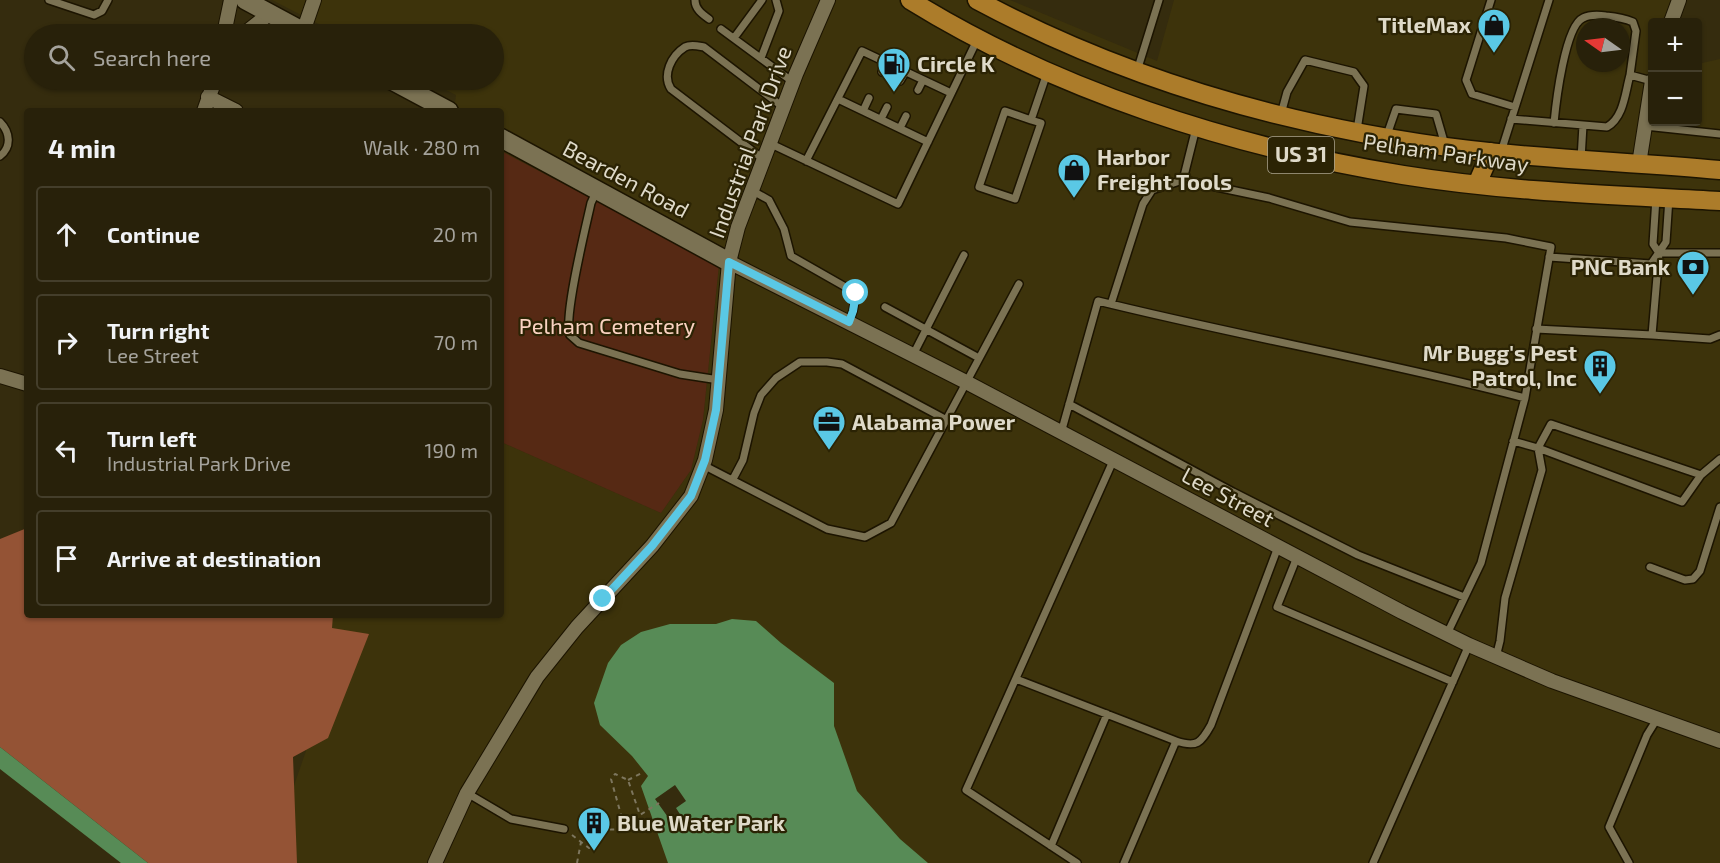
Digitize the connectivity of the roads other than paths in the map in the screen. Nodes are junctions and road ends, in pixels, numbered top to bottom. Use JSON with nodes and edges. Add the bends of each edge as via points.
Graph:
{"nodes":[{"id":1,"x":49,"y":0,"type":"edge"},
{"id":2,"x":108,"y":0,"type":"edge"},
{"id":3,"x":231,"y":0,"type":"edge"},
{"id":4,"x":245,"y":0,"type":"edge"},
{"id":5,"x":314,"y":0,"type":"edge"},
{"id":6,"x":695,"y":0,"type":"edge"},
{"id":7,"x":762,"y":0,"type":"edge"},
{"id":8,"x":776,"y":0,"type":"edge"},
{"id":9,"x":828,"y":0,"type":"edge"},
{"id":10,"x":910,"y":0,"type":"edge"},
{"id":11,"x":977,"y":0,"type":"edge"},
{"id":12,"x":1159,"y":0,"type":"edge"},
{"id":13,"x":1491,"y":0,"type":"edge"},
{"id":14,"x":1549,"y":0,"type":"edge"},
{"id":15,"x":1679,"y":0,"type":"edge"},
{"id":16,"x":269,"y":14,"type":"junction"},
{"id":17,"x":1672,"y":18,"type":"edge"},
{"id":18,"x":709,"y":20,"type":"dead end"},
{"id":19,"x":226,"y":24,"type":"edge"},
{"id":20,"x":256,"y":24,"type":"edge"},
{"id":21,"x":288,"y":24,"type":"edge"},
{"id":22,"x":307,"y":24,"type":"edge"},
{"id":23,"x":721,"y":29,"type":"dead end"},
{"id":24,"x":734,"y":38,"type":"junction"},
{"id":25,"x":978,"y":38,"type":"junction"},
{"id":26,"x":761,"y":58,"type":"junction"},
{"id":27,"x":886,"y":62,"type":"junction"},
{"id":28,"x":906,"y":71,"type":"junction"},
{"id":29,"x":1048,"y":71,"type":"junction"},
{"id":30,"x":1137,"y":71,"type":"junction"},
{"id":31,"x":882,"y":72,"type":"dead end"},
{"id":32,"x":1630,"y":75,"type":"junction"},
{"id":33,"x":923,"y":80,"type":"junction"},
{"id":34,"x":1648,"y":80,"type":"edge"},
{"id":35,"x":900,"y":81,"type":"dead end"},
{"id":36,"x":793,"y":82,"type":"junction"},
{"id":37,"x":211,"y":90,"type":"edge"},
{"id":38,"x":410,"y":90,"type":"edge"},
{"id":39,"x":918,"y":90,"type":"dead end"},
{"id":40,"x":951,"y":93,"type":"junction"},
{"id":41,"x":1208,"y":95,"type":"junction"},
{"id":42,"x":208,"y":97,"type":"junction"},
{"id":43,"x":869,"y":98,"type":"dead end"},
{"id":44,"x":838,"y":99,"type":"junction"},
{"id":45,"x":1648,"y":106,"type":"edge"},
{"id":46,"x":783,"y":107,"type":"junction"},
{"id":47,"x":887,"y":107,"type":"dead end"},
{"id":48,"x":205,"y":108,"type":"edge"},
{"id":49,"x":230,"y":108,"type":"edge"},
{"id":50,"x":443,"y":108,"type":"edge"},
{"id":51,"x":1515,"y":108,"type":"junction"},
{"id":52,"x":863,"y":111,"type":"junction"},
{"id":53,"x":906,"y":116,"type":"dead end"},
{"id":54,"x":1281,"y":116,"type":"junction"},
{"id":55,"x":881,"y":119,"type":"junction"},
{"id":56,"x":1511,"y":119,"type":"junction"},
{"id":57,"x":1031,"y":120,"type":"junction"},
{"id":58,"x":0,"y":122,"type":"edge"},
{"id":59,"x":1554,"y":123,"type":"junction"},
{"id":60,"x":1583,"y":125,"type":"junction"},
{"id":61,"x":1197,"y":126,"type":"junction"},
{"id":62,"x":1644,"y":126,"type":"junction"},
{"id":63,"x":900,"y":128,"type":"junction"},
{"id":64,"x":1357,"y":132,"type":"junction"},
{"id":65,"x":1720,"y":134,"type":"edge"},
{"id":66,"x":1386,"y":138,"type":"junction"},
{"id":67,"x":504,"y":140,"type":"edge"},
{"id":68,"x":928,"y":142,"type":"junction"},
{"id":69,"x":769,"y":143,"type":"junction"},
{"id":70,"x":1446,"y":146,"type":"junction"},
{"id":71,"x":1496,"y":152,"type":"junction"},
{"id":72,"x":0,"y":156,"type":"edge"},
{"id":73,"x":763,"y":159,"type":"junction"},
{"id":74,"x":1581,"y":160,"type":"junction"},
{"id":75,"x":806,"y":161,"type":"junction"},
{"id":76,"x":1639,"y":164,"type":"junction"},
{"id":77,"x":1720,"y":170,"type":"edge"},
{"id":78,"x":1183,"y":180,"type":"junction"},
{"id":79,"x":1478,"y":184,"type":"junction"},
{"id":80,"x":597,"y":190,"type":"junction"},
{"id":81,"x":751,"y":190,"type":"junction"},
{"id":82,"x":1634,"y":196,"type":"junction"},
{"id":83,"x":1663,"y":198,"type":"junction"},
{"id":84,"x":1720,"y":201,"type":"edge"},
{"id":85,"x":1659,"y":253,"type":"junction"},
{"id":86,"x":1720,"y":253,"type":"edge"},
{"id":87,"x":964,"y":255,"type":"dead end"},
{"id":88,"x":1550,"y":257,"type":"junction"},
{"id":89,"x":729,"y":262,"type":"junction"},
{"id":90,"x":1019,"y":284,"type":"dead end"},
{"id":91,"x":1111,"y":304,"type":"junction"},
{"id":92,"x":885,"y":307,"type":"dead end"},
{"id":93,"x":849,"y":322,"type":"junction"},
{"id":94,"x":926,"y":329,"type":"junction"},
{"id":95,"x":1536,"y":329,"type":"junction"},
{"id":96,"x":1652,"y":335,"type":"junction"},
{"id":97,"x":1720,"y":335,"type":"edge"},
{"id":98,"x":913,"y":355,"type":"junction"},
{"id":99,"x":979,"y":358,"type":"junction"},
{"id":100,"x":0,"y":376,"type":"edge"},
{"id":101,"x":720,"y":380,"type":"junction"},
{"id":102,"x":966,"y":382,"type":"junction"},
{"id":103,"x":24,"y":383,"type":"edge"},
{"id":104,"x":1525,"y":398,"type":"junction"},
{"id":105,"x":1069,"y":404,"type":"junction"},
{"id":106,"x":945,"y":419,"type":"junction"},
{"id":107,"x":1061,"y":433,"type":"junction"},
{"id":108,"x":1513,"y":441,"type":"junction"},
{"id":109,"x":1538,"y":448,"type":"junction"},
{"id":110,"x":1720,"y":459,"type":"edge"},
{"id":111,"x":1113,"y":461,"type":"junction"},
{"id":112,"x":703,"y":465,"type":"junction"},
{"id":113,"x":1701,"y":475,"type":"junction"},
{"id":114,"x":733,"y":479,"type":"junction"},
{"id":115,"x":1720,"y":507,"type":"edge"},
{"id":116,"x":1278,"y":547,"type":"junction"},
{"id":117,"x":1298,"y":557,"type":"junction"},
{"id":118,"x":1650,"y":567,"type":"dead end"},
{"id":119,"x":1464,"y":597,"type":"junction"},
{"id":120,"x":1447,"y":634,"type":"junction"},
{"id":121,"x":1469,"y":645,"type":"junction"},
{"id":122,"x":1496,"y":657,"type":"junction"},
{"id":123,"x":1016,"y":679,"type":"junction"},
{"id":124,"x":1453,"y":682,"type":"junction"},
{"id":125,"x":1107,"y":714,"type":"junction"},
{"id":126,"x":1657,"y":718,"type":"junction"},
{"id":127,"x":1176,"y":741,"type":"junction"},
{"id":128,"x":1720,"y":741,"type":"edge"},
{"id":129,"x":467,"y":793,"type":"junction"},
{"id":130,"x":564,"y":830,"type":"road end"},
{"id":131,"x":1051,"y":846,"type":"junction"},
{"id":132,"x":435,"y":863,"type":"edge"},
{"id":133,"x":1077,"y":863,"type":"edge"},
{"id":134,"x":1124,"y":863,"type":"edge"},
{"id":135,"x":1373,"y":863,"type":"edge"},
{"id":136,"x":1629,"y":863,"type":"edge"}],
"edges":[{"from":1,"to":2,"type":"lane","via":[[94,15],[102,11]]},
{"from":3,"to":19,"type":"street"},
{"from":4,"to":16,"type":"street"},
{"from":5,"to":22,"type":"street"},
{"from":6,"to":18,"type":"lane"},
{"from":7,"to":24,"type":"lane"},
{"from":8,"to":26,"type":"lane","via":[[779,11]]},
{"from":9,"to":36,"type":"street","name":"Industrial Park Drive"},
{"from":10,"to":25,"type":"main road","name":"Pelham Parkway","number":"US 31"},
{"from":11,"to":30,"type":"main road","name":"Pelham Parkway","number":"US 31","via":[[1030,27]]},
{"from":12,"to":30,"type":"lane"},
{"from":13,"to":51,"type":"lane","via":[[1466,80],[1472,94]]},
{"from":14,"to":51,"type":"lane"},
{"from":15,"to":17,"type":"street"},
{"from":16,"to":20,"type":"street"},
{"from":16,"to":21,"type":"street"},
{"from":23,"to":24,"type":"lane"},
{"from":24,"to":26,"type":"lane"},
{"from":25,"to":29,"type":"main road","name":"Pelham Parkway","number":"US 31"},
{"from":25,"to":40,"type":"lane"},
{"from":26,"to":36,"type":"lane"},
{"from":27,"to":28,"type":"lane"},
{"from":27,"to":31,"type":"lane"},
{"from":27,"to":44,"type":"lane","via":[[862,51]]},
{"from":28,"to":33,"type":"lane"},
{"from":28,"to":35,"type":"lane"},
{"from":29,"to":57,"type":"lane"},
{"from":29,"to":61,"type":"main road","name":"Pelham Parkway","number":"US 31"},
{"from":30,"to":41,"type":"main road","name":"Pelham Parkway","number":"US 31"},
{"from":32,"to":34,"type":"lane"},
{"from":32,"to":59,"type":"lane","via":[[1636,31],[1633,22],[1595,15],[1582,18],[1569,41],[1557,89]]},
{"from":32,"to":60,"type":"lane","via":[[1615,123],[1607,127]]},
{"from":33,"to":39,"type":"lane"},
{"from":33,"to":40,"type":"lane"},
{"from":36,"to":46,"type":"street","name":"Industrial Park Drive"},
{"from":37,"to":42,"type":"street"},
{"from":38,"to":50,"type":"street"},
{"from":40,"to":68,"type":"lane"},
{"from":41,"to":54,"type":"main road","name":"Pelham Parkway","number":"US 31"},
{"from":41,"to":61,"type":"main road"},
{"from":42,"to":48,"type":"street"},
{"from":42,"to":49,"type":"street"},
{"from":43,"to":52,"type":"lane"},
{"from":44,"to":52,"type":"lane"},
{"from":44,"to":75,"type":"lane"},
{"from":45,"to":62,"type":"street"},
{"from":46,"to":69,"type":"street","name":"Industrial Park Drive"},
{"from":46,"to":73,"type":"lane","via":[[704,48],[694,45],[686,46],[667,73],[672,89]]},
{"from":47,"to":55,"type":"lane"},
{"from":51,"to":56,"type":"lane"},
{"from":52,"to":55,"type":"lane"},
{"from":53,"to":63,"type":"lane"},
{"from":54,"to":64,"type":"main road","name":"Pelham Parkway","number":"US 31"},
{"from":54,"to":64,"type":"lane","via":[[1287,92],[1305,60],[1354,72],[1364,86]]},
{"from":55,"to":63,"type":"lane"},
{"from":56,"to":59,"type":"lane"},
{"from":56,"to":71,"type":"lane"},
{"from":57,"to":57,"type":"lane","via":[[1005,111],[979,187],[1016,199],[1041,123]]},
{"from":58,"to":72,"type":"lane","via":[[9,138],[8,147]]},
{"from":59,"to":60,"type":"lane"},
{"from":60,"to":74,"type":"lane"},
{"from":61,"to":78,"type":"lane"},
{"from":61,"to":79,"type":"main road","name":"Pelham Parkway","number":"US 31","via":[[1334,162]]},
{"from":62,"to":65,"type":"lane"},
{"from":62,"to":76,"type":"street"},
{"from":63,"to":68,"type":"lane"},
{"from":64,"to":66,"type":"main road","name":"Pelham Parkway","number":"US 31"},
{"from":66,"to":70,"type":"main road","name":"Pelham Parkway","number":"US 31"},
{"from":66,"to":70,"type":"lane","via":[[1396,109],[1436,114]]},
{"from":67,"to":80,"type":"street","name":"Bearden Road"},
{"from":68,"to":75,"type":"lane","via":[[898,204]]},
{"from":69,"to":73,"type":"street","name":"Industrial Park Drive"},
{"from":69,"to":75,"type":"lane"},
{"from":70,"to":71,"type":"main road","name":"Pelham Parkway","number":"US 31"},
{"from":71,"to":74,"type":"main road","name":"Pelham Parkway","number":"US 31"},
{"from":71,"to":79,"type":"main road"},
{"from":73,"to":81,"type":"street","name":"Industrial Park Drive"},
{"from":74,"to":76,"type":"main road","name":"Pelham Parkway","number":"US 31"},
{"from":76,"to":77,"type":"main road","name":"Pelham Parkway","number":"US 31"},
{"from":76,"to":82,"type":"main road"},
{"from":78,"to":88,"type":"lane","via":[[1269,198],[1350,222],[1542,245],[1551,247]]},
{"from":78,"to":91,"type":"lane","via":[[1152,190],[1143,204]]},
{"from":79,"to":82,"type":"main road","name":"Pelham Parkway","number":"US 31"},
{"from":80,"to":89,"type":"street","name":"Bearden Road"},
{"from":80,"to":101,"type":"lane","via":[[570,306],[570,335],[579,343],[680,374]]},
{"from":81,"to":89,"type":"street","name":"Industrial Park Drive"},
{"from":81,"to":93,"type":"lane","via":[[769,200],[784,229],[791,256],[856,293]]},
{"from":82,"to":83,"type":"main road","name":"Pelham Parkway","number":"US 31"},
{"from":83,"to":84,"type":"main road","name":"Pelham Parkway","number":"US 31"},
{"from":83,"to":85,"type":"lane","via":[[1666,242]]},
{"from":83,"to":85,"type":"lane","via":[[1653,244]]},
{"from":85,"to":86,"type":"lane"},
{"from":85,"to":88,"type":"lane","via":[[1651,264]]},
{"from":85,"to":96,"type":"lane"},
{"from":87,"to":94,"type":"lane"},
{"from":88,"to":95,"type":"lane"},
{"from":89,"to":93,"type":"street","name":"Lee Street"},
{"from":89,"to":101,"type":"street","name":"Industrial Park Drive"},
{"from":90,"to":99,"type":"lane"},
{"from":91,"to":104,"type":"lane","via":[[1444,376]]},
{"from":91,"to":105,"type":"lane","via":[[1098,301]]},
{"from":92,"to":94,"type":"lane"},
{"from":93,"to":98,"type":"street","name":"Lee Street"},
{"from":94,"to":98,"type":"lane"},
{"from":94,"to":99,"type":"lane"},
{"from":95,"to":96,"type":"lane"},
{"from":95,"to":104,"type":"lane"},
{"from":96,"to":97,"type":"lane","via":[[1710,339]]},
{"from":98,"to":102,"type":"street","name":"Lee Street"},
{"from":99,"to":102,"type":"lane"},
{"from":100,"to":103,"type":"street"},
{"from":101,"to":112,"type":"street","name":"Industrial Park Drive"},
{"from":102,"to":106,"type":"lane"},
{"from":102,"to":107,"type":"street","name":"Lee Street"},
{"from":104,"to":108,"type":"lane"},
{"from":105,"to":107,"type":"lane"},
{"from":105,"to":119,"type":"lane","via":[[1358,555]]},
{"from":106,"to":114,"type":"lane","via":[[891,523],[865,537],[826,529]]},
{"from":106,"to":114,"type":"lane","via":[[842,364],[800,362],[776,378],[761,395],[743,460]]},
{"from":107,"to":111,"type":"street","name":"Lee Street"},
{"from":108,"to":109,"type":"lane"},
{"from":108,"to":119,"type":"lane","via":[[1481,563]]},
{"from":109,"to":113,"type":"lane","via":[[1551,424]]},
{"from":109,"to":113,"type":"lane","via":[[1682,502]]},
{"from":109,"to":122,"type":"lane","via":[[1542,470],[1505,598]]},
{"from":110,"to":113,"type":"lane"},
{"from":111,"to":116,"type":"street","name":"Lee Street"},
{"from":111,"to":123,"type":"lane"},
{"from":112,"to":114,"type":"lane"},
{"from":112,"to":129,"type":"street","name":"Industrial Park Drive","via":[[696,486],[681,509],[537,677]]},
{"from":115,"to":118,"type":"lane","via":[[1700,571],[1693,579],[1685,580]]},
{"from":116,"to":117,"type":"street","name":"Lee Street"},
{"from":116,"to":127,"type":"lane","via":[[1204,738],[1188,745]]},
{"from":117,"to":120,"type":"street","name":"Lee Street"},
{"from":117,"to":124,"type":"lane","via":[[1277,607]]},
{"from":119,"to":120,"type":"lane"},
{"from":120,"to":121,"type":"street","name":"Lee Street"},
{"from":121,"to":122,"type":"street","name":"Lee Street"},
{"from":121,"to":124,"type":"lane"},
{"from":122,"to":126,"type":"street","name":"Lee Street"},
{"from":123,"to":125,"type":"lane"},
{"from":123,"to":131,"type":"lane","via":[[966,790]]},
{"from":124,"to":135,"type":"lane"},
{"from":125,"to":127,"type":"lane"},
{"from":125,"to":131,"type":"lane"},
{"from":126,"to":128,"type":"street","name":"Lee Street"},
{"from":126,"to":136,"type":"lane","via":[[1609,827]]},
{"from":127,"to":134,"type":"lane"},
{"from":129,"to":130,"type":"lane","via":[[511,819]]},
{"from":129,"to":132,"type":"street","name":"Industrial Park Drive"},
{"from":131,"to":133,"type":"lane"}]}
